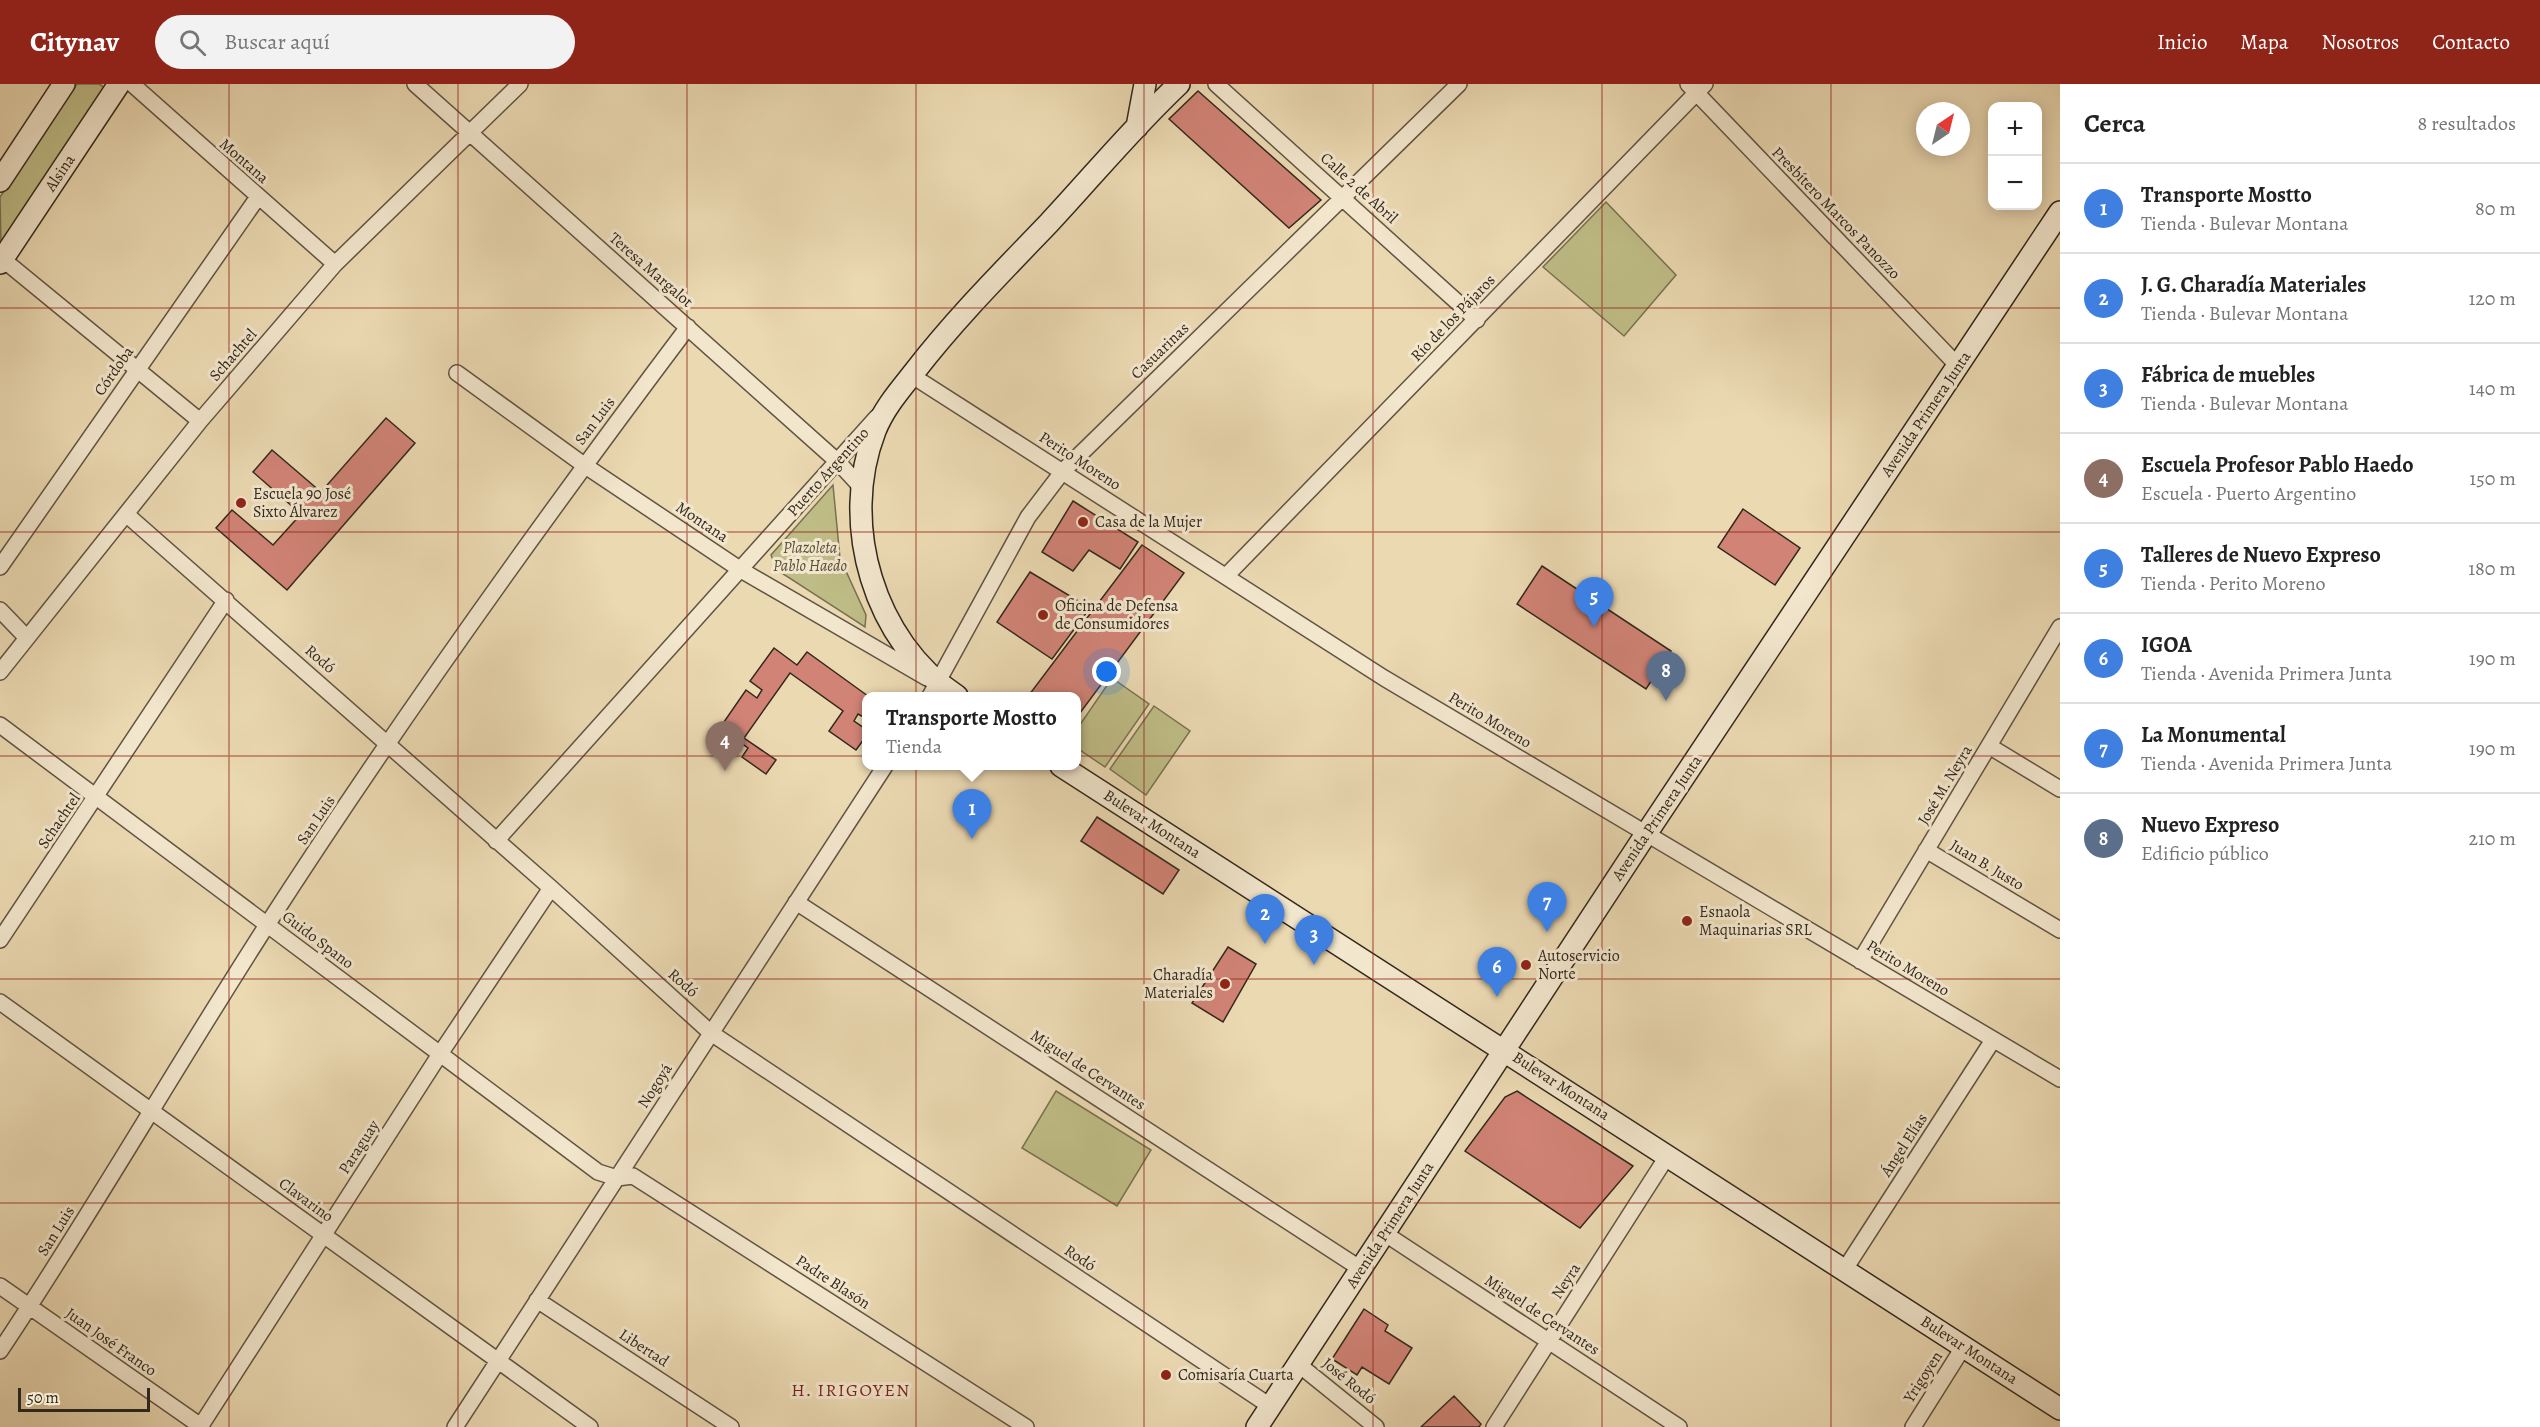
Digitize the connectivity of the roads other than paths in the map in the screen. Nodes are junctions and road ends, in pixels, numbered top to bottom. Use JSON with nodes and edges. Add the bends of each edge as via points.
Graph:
{"nodes":[{"id":1,"x":64,"y":84,"type":"edge"},
{"id":2,"x":119,"y":84,"type":"edge"},
{"id":3,"x":132,"y":84,"type":"edge"},
{"id":4,"x":415,"y":84,"type":"edge"},
{"id":5,"x":520,"y":84,"type":"edge"},
{"id":6,"x":1144,"y":84,"type":"edge"},
{"id":7,"x":1216,"y":84,"type":"edge"},
{"id":8,"x":1460,"y":84,"type":"edge"},
{"id":9,"x":1170,"y":86,"type":"edge"},
{"id":10,"x":1696,"y":87,"type":"edge"},
{"id":11,"x":1136,"y":130,"type":"junction"},
{"id":12,"x":471,"y":134,"type":"junction"},
{"id":13,"x":0,"y":181,"type":"edge"},
{"id":14,"x":258,"y":196,"type":"junction"},
{"id":15,"x":1343,"y":198,"type":"junction"},
{"id":16,"x":2060,"y":212,"type":"edge"},
{"id":17,"x":1,"y":260,"type":"edge"},
{"id":18,"x":335,"y":264,"type":"junction"},
{"id":19,"x":1477,"y":320,"type":"junction"},
{"id":20,"x":688,"y":327,"type":"junction"},
{"id":21,"x":1958,"y":366,"type":"junction"},
{"id":22,"x":136,"y":369,"type":"junction"},
{"id":23,"x":457,"y":373,"type":"dead end"},
{"id":24,"x":911,"y":375,"type":"junction"},
{"id":25,"x":888,"y":404,"type":"junction"},
{"id":26,"x":200,"y":421,"type":"junction"},
{"id":27,"x":838,"y":462,"type":"junction"},
{"id":28,"x":584,"y":465,"type":"junction"},
{"id":29,"x":1063,"y":471,"type":"junction"},
{"id":30,"x":861,"y":487,"type":"junction"},
{"id":31,"x":126,"y":514,"type":"junction"},
{"id":32,"x":0,"y":567,"type":"edge"},
{"id":33,"x":741,"y":570,"type":"junction"},
{"id":34,"x":1226,"y":576,"type":"junction"},
{"id":35,"x":226,"y":600,"type":"junction"},
{"id":36,"x":0,"y":610,"type":"edge"},
{"id":37,"x":26,"y":637,"type":"junction"},
{"id":38,"x":2057,"y":638,"type":"edge"},
{"id":39,"x":0,"y":672,"type":"edge"},
{"id":40,"x":934,"y":690,"type":"edge"},
{"id":41,"x":0,"y":725,"type":"edge"},
{"id":42,"x":389,"y":744,"type":"junction"},
{"id":43,"x":1989,"y":746,"type":"junction"},
{"id":44,"x":882,"y":770,"type":"edge"},
{"id":45,"x":1069,"y":770,"type":"edge"},
{"id":46,"x":2060,"y":789,"type":"edge"},
{"id":47,"x":96,"y":798,"type":"junction"},
{"id":48,"x":1646,"y":834,"type":"junction"},
{"id":49,"x":496,"y":841,"type":"junction"},
{"id":50,"x":1926,"y":850,"type":"junction"},
{"id":51,"x":551,"y":888,"type":"junction"},
{"id":52,"x":796,"y":902,"type":"junction"},
{"id":53,"x":267,"y":925,"type":"junction"},
{"id":54,"x":2060,"y":930,"type":"edge"},
{"id":55,"x":0,"y":940,"type":"edge"},
{"id":56,"x":1860,"y":961,"type":"junction"},
{"id":57,"x":0,"y":1002,"type":"edge"},
{"id":58,"x":711,"y":1033,"type":"junction"},
{"id":59,"x":1994,"y":1040,"type":"junction"},
{"id":60,"x":1505,"y":1049,"type":"junction"},
{"id":61,"x":440,"y":1054,"type":"junction"},
{"id":62,"x":2060,"y":1079,"type":"edge"},
{"id":63,"x":152,"y":1111,"type":"junction"},
{"id":64,"x":1668,"y":1155,"type":"junction"},
{"id":65,"x":617,"y":1178,"type":"junction"},
{"id":66,"x":1384,"y":1233,"type":"junction"},
{"id":67,"x":324,"y":1235,"type":"junction"},
{"id":68,"x":1361,"y":1269,"type":"junction"},
{"id":69,"x":1845,"y":1269,"type":"junction"},
{"id":70,"x":0,"y":1286,"type":"edge"},
{"id":71,"x":537,"y":1300,"type":"junction"},
{"id":72,"x":29,"y":1307,"type":"junction"},
{"id":73,"x":1549,"y":1341,"type":"junction"},
{"id":74,"x":1964,"y":1346,"type":"junction"},
{"id":75,"x":0,"y":1351,"type":"edge"},
{"id":76,"x":498,"y":1360,"type":"junction"},
{"id":77,"x":1298,"y":1364,"type":"junction"},
{"id":78,"x":1270,"y":1406,"type":"junction"},
{"id":79,"x":2060,"y":1408,"type":"edge"},
{"id":80,"x":201,"y":1427,"type":"edge"},
{"id":81,"x":455,"y":1427,"type":"edge"},
{"id":82,"x":590,"y":1427,"type":"edge"},
{"id":83,"x":731,"y":1427,"type":"edge"},
{"id":84,"x":1026,"y":1427,"type":"edge"},
{"id":85,"x":1257,"y":1427,"type":"edge"},
{"id":86,"x":1376,"y":1427,"type":"edge"},
{"id":87,"x":1494,"y":1427,"type":"edge"},
{"id":88,"x":1679,"y":1427,"type":"edge"},
{"id":89,"x":1913,"y":1427,"type":"edge"}],
"edges":[{"from":1,"to":13,"type":"main road"},
{"from":2,"to":17,"type":"main road","name":"Alsina"},
{"from":3,"to":14,"type":"street","name":"Montana"},
{"from":4,"to":12,"type":"street","name":"Teresa Margalot"},
{"from":5,"to":12,"type":"street","name":"Schachtel"},
{"from":6,"to":11,"type":"main road"},
{"from":7,"to":15,"type":"street","name":"Calle 2 de Abril"},
{"from":8,"to":15,"type":"street","name":"Casuarinas"},
{"from":9,"to":11,"type":"main road","name":"Puerto Argentino"},
{"from":10,"to":19,"type":"street","name":"Río de los Pájaros"},
{"from":10,"to":21,"type":"street","name":"Presbítero Marcos Panozzo"},
{"from":11,"to":24,"type":"main road","name":"Puerto Argentino","via":[[944,334]]},
{"from":12,"to":18,"type":"street","name":"Schachtel"},
{"from":12,"to":20,"type":"street","name":"Teresa Margalot"},
{"from":14,"to":18,"type":"street","name":"Montana"},
{"from":14,"to":22,"type":"street","name":"Córdoba"},
{"from":15,"to":19,"type":"street","name":"Calle 2 de Abril"},
{"from":15,"to":29,"type":"street","name":"Casuarinas"},
{"from":16,"to":21,"type":"main road","name":"Avenida Primera Junta"},
{"from":17,"to":22,"type":"street"},
{"from":18,"to":26,"type":"street","name":"Schachtel"},
{"from":19,"to":34,"type":"street","name":"Río de los Pájaros"},
{"from":20,"to":27,"type":"street","name":"Teresa Margalot"},
{"from":20,"to":28,"type":"street","name":"San Luis"},
{"from":21,"to":48,"type":"main road","name":"Avenida Primera Junta"},
{"from":22,"to":26,"type":"street"},
{"from":22,"to":32,"type":"street","name":"Córdoba"},
{"from":23,"to":28,"type":"street","name":"Montana"},
{"from":24,"to":25,"type":"main road","name":"Puerto Argentino"},
{"from":24,"to":29,"type":"street","name":"Perito Moreno"},
{"from":25,"to":27,"type":"street","name":"Puerto Argentino"},
{"from":25,"to":30,"type":"main road","via":[[875,431]]},
{"from":26,"to":31,"type":"street","name":"Schachtel"},
{"from":27,"to":30,"type":"street","name":"Teresa Margalot"},
{"from":27,"to":33,"type":"street","name":"Puerto Argentino"},
{"from":28,"to":33,"type":"street","name":"Montana"},
{"from":28,"to":42,"type":"street","name":"San Luis"},
{"from":29,"to":34,"type":"street","name":"Perito Moreno"},
{"from":29,"to":40,"type":"street","name":"Casuarinas","via":[[1028,517]]},
{"from":30,"to":40,"type":"main road","via":[[864,539],[875,593],[898,639]]},
{"from":31,"to":35,"type":"street","name":"Rodó"},
{"from":31,"to":37,"type":"street","name":"Schachtel"},
{"from":33,"to":40,"type":"street","name":"Montana"},
{"from":33,"to":49,"type":"street","name":"Puerto Argentino"},
{"from":34,"to":48,"type":"street","name":"Perito Moreno","via":[[1384,678]]},
{"from":35,"to":42,"type":"street","name":"Rodó"},
{"from":35,"to":47,"type":"street","name":"Schachtel"},
{"from":36,"to":37,"type":"street"},
{"from":37,"to":39,"type":"street","name":"Schachtel"},
{"from":38,"to":43,"type":"street","name":"José M. Neyra"},
{"from":41,"to":47,"type":"street","name":"Guido Spano"},
{"from":42,"to":49,"type":"street","name":"Rodó"},
{"from":42,"to":53,"type":"street","name":"San Luis"},
{"from":43,"to":46,"type":"street"},
{"from":43,"to":50,"type":"street","name":"José M. Neyra"},
{"from":44,"to":52,"type":"street","name":"Nogoyá"},
{"from":45,"to":60,"type":"main road","name":"Bulevar Montana"},
{"from":47,"to":53,"type":"street","name":"Guido Spano"},
{"from":47,"to":55,"type":"street","name":"Schachtel"},
{"from":48,"to":56,"type":"street","name":"Perito Moreno"},
{"from":48,"to":60,"type":"main road","name":"Avenida Primera Junta"},
{"from":49,"to":51,"type":"street","name":"Rodó"},
{"from":50,"to":54,"type":"street","name":"Juan B. Justo"},
{"from":50,"to":56,"type":"street","name":"José M. Neyra"},
{"from":51,"to":58,"type":"street","name":"Rodó"},
{"from":51,"to":61,"type":"street","name":"Paraguay"},
{"from":52,"to":58,"type":"street","name":"Nogoyá"},
{"from":52,"to":68,"type":"street","name":"Miguel de Cervantes"},
{"from":53,"to":61,"type":"street","name":"Guido Spano"},
{"from":53,"to":63,"type":"street","name":"San Luis"},
{"from":56,"to":59,"type":"street","name":"Perito Moreno"},
{"from":57,"to":63,"type":"street","name":"Clavarino"},
{"from":58,"to":65,"type":"street","name":"Nogoyá"},
{"from":58,"to":78,"type":"street","name":"Rodó"},
{"from":59,"to":62,"type":"street","name":"Perito Moreno"},
{"from":59,"to":69,"type":"street","name":"Ángel Elías"},
{"from":60,"to":64,"type":"main road","name":"Bulevar Montana"},
{"from":60,"to":66,"type":"main road","name":"Avenida Primera Junta"},
{"from":61,"to":65,"type":"street","name":"Guido Spano","via":[[598,1172]]},
{"from":61,"to":67,"type":"street","name":"Paraguay"},
{"from":63,"to":67,"type":"street","name":"Clavarino"},
{"from":63,"to":72,"type":"street","name":"San Luis"},
{"from":64,"to":69,"type":"main road","name":"Bulevar Montana"},
{"from":64,"to":73,"type":"street","name":"Neyra"},
{"from":65,"to":71,"type":"street","name":"Nogoyá"},
{"from":65,"to":84,"type":"street","name":"Padre Blasón","via":[[633,1176]]},
{"from":66,"to":68,"type":"main road","name":"Avenida Primera Junta"},
{"from":66,"to":73,"type":"street","name":"Miguel de Cervantes"},
{"from":67,"to":76,"type":"street","name":"Clavarino"},
{"from":67,"to":80,"type":"street","name":"Paraguay"},
{"from":68,"to":77,"type":"main road","name":"Avenida Primera Junta"},
{"from":69,"to":74,"type":"main road","name":"Bulevar Montana"},
{"from":70,"to":72,"type":"street","name":"Juan José Franco"},
{"from":71,"to":76,"type":"street","name":"Nogoyá"},
{"from":71,"to":83,"type":"street","name":"Libertad"},
{"from":72,"to":75,"type":"street","name":"San Luis"},
{"from":72,"to":80,"type":"street","name":"Juan José Franco"},
{"from":73,"to":87,"type":"street","name":"Neyra"},
{"from":73,"to":88,"type":"street","name":"Miguel de Cervantes"},
{"from":74,"to":79,"type":"main road","name":"Bulevar Montana"},
{"from":74,"to":89,"type":"street","name":"Yrigoyen"},
{"from":76,"to":81,"type":"street","name":"Nogoyá"},
{"from":76,"to":82,"type":"street","name":"Clavarino"},
{"from":77,"to":78,"type":"main road","name":"Avenida Primera Junta"},
{"from":77,"to":86,"type":"street","name":"José Rodó"},
{"from":78,"to":85,"type":"main road","name":"Avenida Primera Junta"}]}
